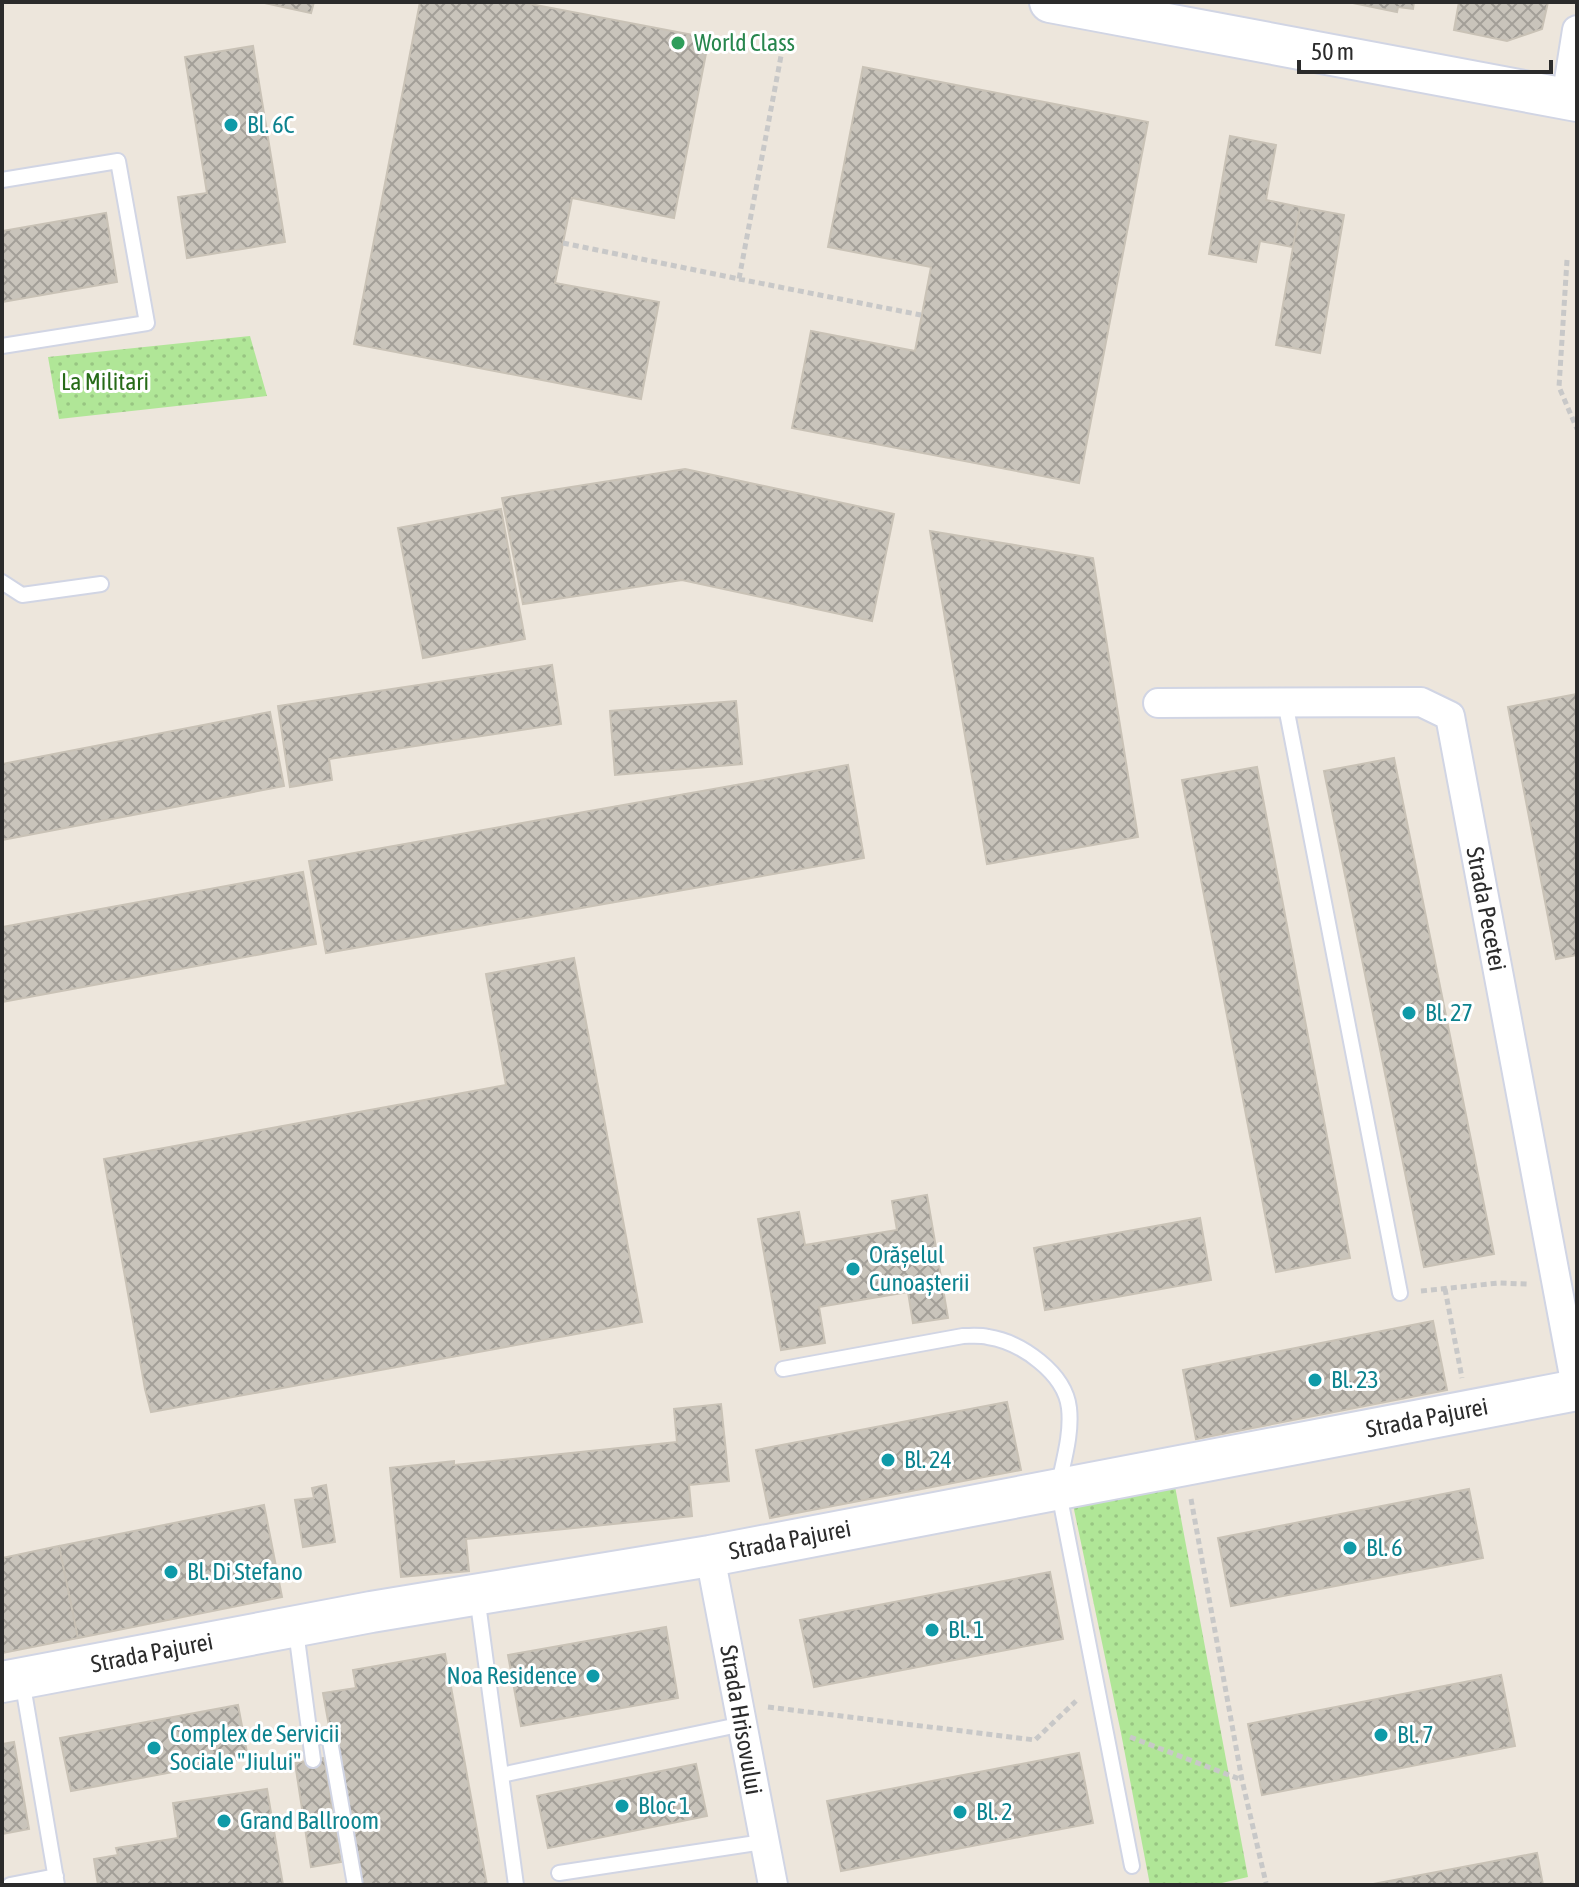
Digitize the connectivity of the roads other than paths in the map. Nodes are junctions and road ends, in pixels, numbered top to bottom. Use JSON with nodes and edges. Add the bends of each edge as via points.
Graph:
{"nodes":[{"id":1,"x":1050,"y":2,"type":"edge"},
{"id":2,"x":1127,"y":9,"type":"edge"},
{"id":3,"x":1577,"y":30,"type":"edge"},
{"id":4,"x":1572,"y":100,"type":"edge"},
{"id":5,"x":2,"y":180,"type":"edge"},
{"id":6,"x":2,"y":346,"type":"edge"},
{"id":7,"x":2,"y":582,"type":"edge"},
{"id":8,"x":101,"y":584,"type":"dead end"},
{"id":9,"x":1285,"y":702,"type":"junction"},
{"id":10,"x":1158,"y":703,"type":"dead end"},
{"id":11,"x":1400,"y":1293,"type":"road end"},
{"id":12,"x":783,"y":1369,"type":"dead end"},
{"id":13,"x":1577,"y":1391,"type":"edge"},
{"id":14,"x":1058,"y":1488,"type":"junction"},
{"id":15,"x":710,"y":1556,"type":"junction"},
{"id":16,"x":476,"y":1594,"type":"junction"},
{"id":17,"x":295,"y":1626,"type":"junction"},
{"id":18,"x":12,"y":1680,"type":"edge"},
{"id":19,"x":741,"y":1714,"type":"junction"},
{"id":20,"x":310,"y":1738,"type":"junction"},
{"id":21,"x":313,"y":1760,"type":"dead end"},
{"id":22,"x":501,"y":1775,"type":"junction"},
{"id":23,"x":763,"y":1842,"type":"junction"},
{"id":24,"x":1132,"y":1866,"type":"dead end"},
{"id":25,"x":559,"y":1873,"type":"dead end"},
{"id":26,"x":56,"y":1881,"type":"edge"},
{"id":27,"x":10,"y":1885,"type":"edge"},
{"id":28,"x":355,"y":1885,"type":"edge"},
{"id":29,"x":516,"y":1885,"type":"edge"},
{"id":30,"x":773,"y":1885,"type":"edge"}],
"edges":[{"from":1,"to":2,"type":"street"},
{"from":2,"to":4,"type":"street"},
{"from":3,"to":4,"type":"street"},
{"from":5,"to":6,"type":"lane","via":[[118,161],[147,323]]},
{"from":7,"to":8,"type":"lane","via":[[22,595]]},
{"from":9,"to":10,"type":"street","name":"Strada Pecetei"},
{"from":9,"to":11,"type":"lane"},
{"from":9,"to":13,"type":"street","name":"Strada Pecetei","via":[[1421,702],[1450,716]]},
{"from":12,"to":14,"type":"lane","via":[[963,1336],[1015,1345],[1040,1362],[1069,1404],[1070,1431]]},
{"from":13,"to":14,"type":"street","name":"Strada Pajurei"},
{"from":14,"to":15,"type":"street","name":"Strada Pajurei"},
{"from":14,"to":24,"type":"lane"},
{"from":15,"to":16,"type":"street","name":"Strada Pajurei"},
{"from":15,"to":19,"type":"street","name":"Strada Hrisovului"},
{"from":16,"to":17,"type":"street","name":"Strada Pajurei"},
{"from":16,"to":22,"type":"lane"},
{"from":17,"to":18,"type":"street","name":"Strada Pajurei"},
{"from":17,"to":20,"type":"lane"},
{"from":18,"to":26,"type":"lane"},
{"from":19,"to":22,"type":"lane"},
{"from":19,"to":23,"type":"street","name":"Strada Hrisovului"},
{"from":20,"to":21,"type":"lane"},
{"from":20,"to":28,"type":"lane","via":[[329,1735]]},
{"from":22,"to":29,"type":"lane"},
{"from":23,"to":25,"type":"lane"},
{"from":23,"to":30,"type":"street","name":"Strada Hrisovului"},
{"from":26,"to":27,"type":"lane"}]}
